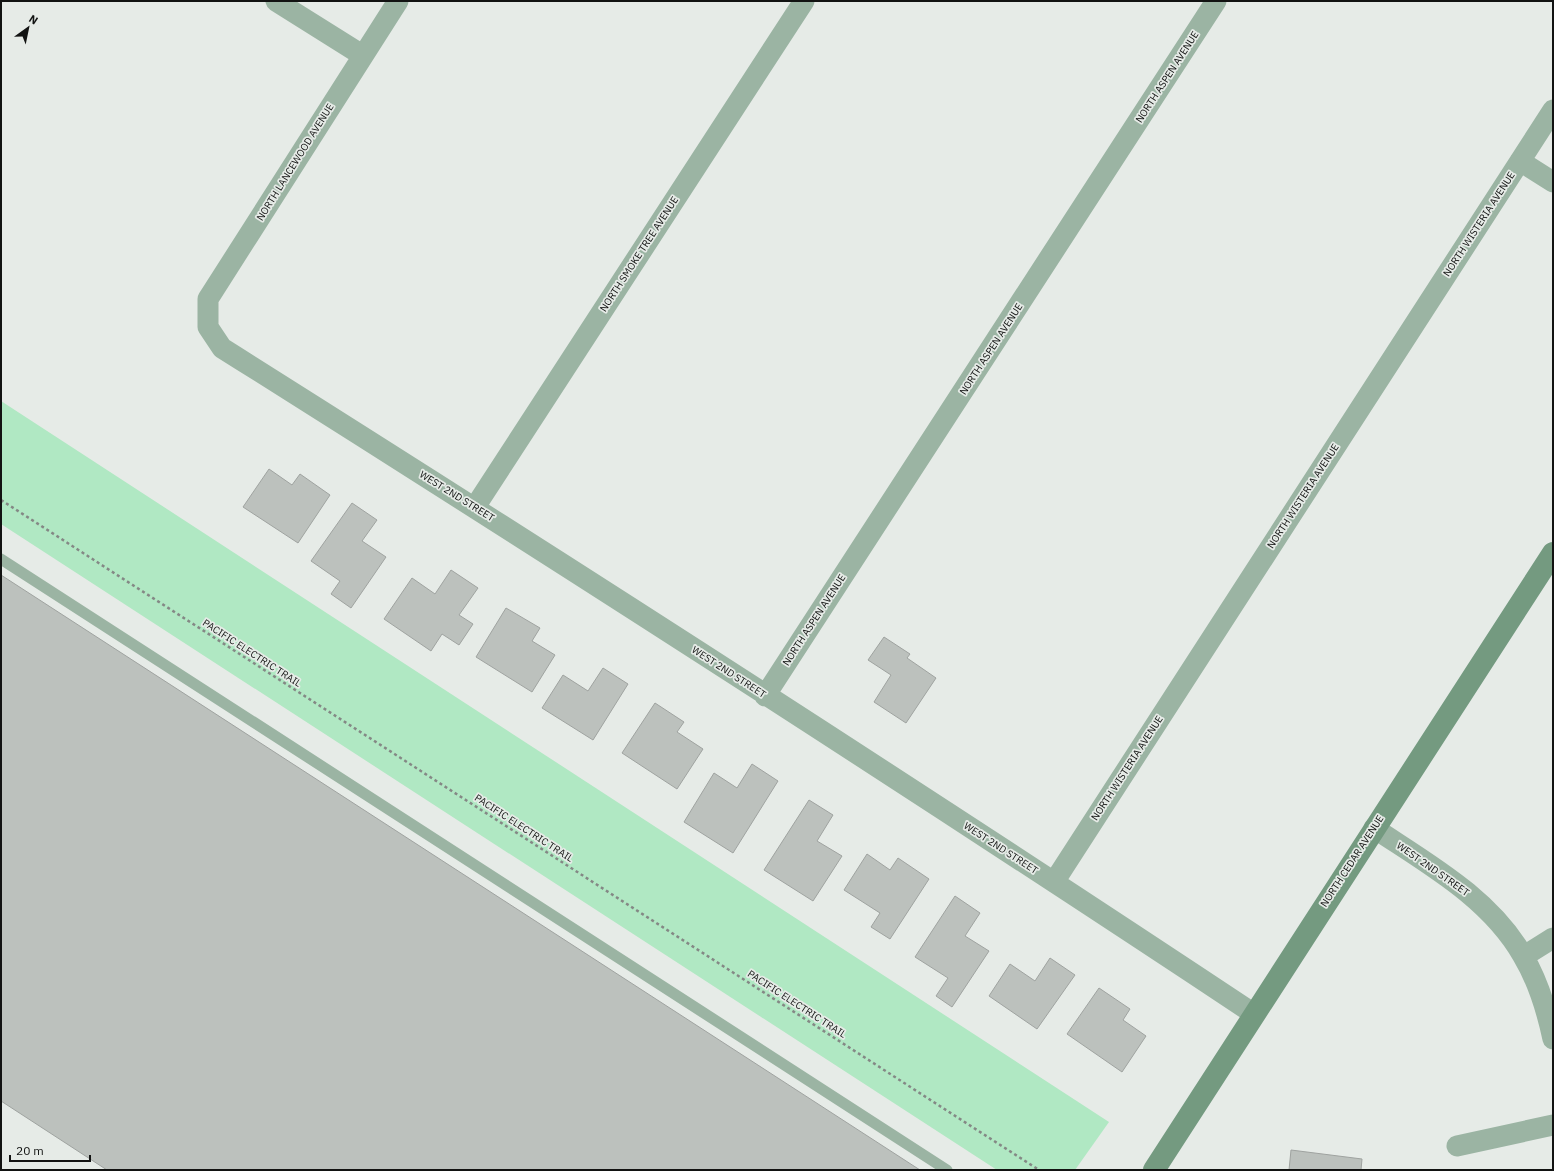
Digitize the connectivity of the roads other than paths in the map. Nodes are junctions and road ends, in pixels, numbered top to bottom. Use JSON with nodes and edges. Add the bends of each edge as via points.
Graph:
{"nodes":[{"id":1,"x":276,"y":1,"type":"edge"},
{"id":2,"x":398,"y":1,"type":"edge"},
{"id":3,"x":804,"y":1,"type":"edge"},
{"id":4,"x":1216,"y":1,"type":"edge"},
{"id":5,"x":362,"y":55,"type":"junction"},
{"id":6,"x":1553,"y":110,"type":"edge"},
{"id":7,"x":1520,"y":161,"type":"junction"},
{"id":8,"x":1553,"y":182,"type":"edge"},
{"id":9,"x":208,"y":327,"type":"joint"},
{"id":10,"x":475,"y":508,"type":"junction"},
{"id":11,"x":1553,"y":554,"type":"edge"},
{"id":12,"x":1,"y":559,"type":"edge"},
{"id":13,"x":766,"y":696,"type":"junction"},
{"id":14,"x":1374,"y":828,"type":"junction"},
{"id":15,"x":1054,"y":882,"type":"junction"},
{"id":16,"x":1553,"y":938,"type":"edge"},
{"id":17,"x":1524,"y":956,"type":"junction"},
{"id":18,"x":1254,"y":1014,"type":"junction"},
{"id":19,"x":1553,"y":1039,"type":"edge"},
{"id":20,"x":1553,"y":1125,"type":"edge"},
{"id":21,"x":1457,"y":1146,"type":"dead end"},
{"id":22,"x":947,"y":1170,"type":"edge"},
{"id":23,"x":1154,"y":1170,"type":"edge"}],
"edges":[{"from":1,"to":5,"type":"street"},
{"from":2,"to":5,"type":"street","name":"NORTH LANCEWOOD AVENUE"},
{"from":3,"to":10,"type":"street","name":"NORTH SMOKE TREE AVENUE"},
{"from":4,"to":13,"type":"street","name":"NORTH ASPEN AVENUE"},
{"from":5,"to":9,"type":"street","name":"NORTH LANCEWOOD AVENUE","via":[[208,299]]},
{"from":6,"to":7,"type":"street","name":"NORTH WISTERIA AVENUE"},
{"from":7,"to":8,"type":"street"},
{"from":7,"to":15,"type":"street","name":"NORTH WISTERIA AVENUE"},
{"from":9,"to":10,"type":"street","name":"WEST 2ND STREET","via":[[222,348]]},
{"from":10,"to":13,"type":"street","name":"WEST 2ND STREET"},
{"from":11,"to":14,"type":"main road","name":"NORTH CEDAR AVENUE"},
{"from":12,"to":22,"type":"lane"},
{"from":13,"to":15,"type":"street","name":"WEST 2ND STREET"},
{"from":14,"to":17,"type":"street","name":"WEST 2ND STREET","via":[[1467,891],[1498,921]]},
{"from":14,"to":18,"type":"main road","name":"NORTH CEDAR AVENUE"},
{"from":15,"to":18,"type":"street","name":"WEST 2ND STREET"},
{"from":16,"to":17,"type":"street"},
{"from":17,"to":19,"type":"street","name":"WEST 2ND STREET","via":[[1546,1008]]},
{"from":18,"to":23,"type":"main road","name":"NORTH CEDAR AVENUE"},
{"from":20,"to":21,"type":"street"}]}
